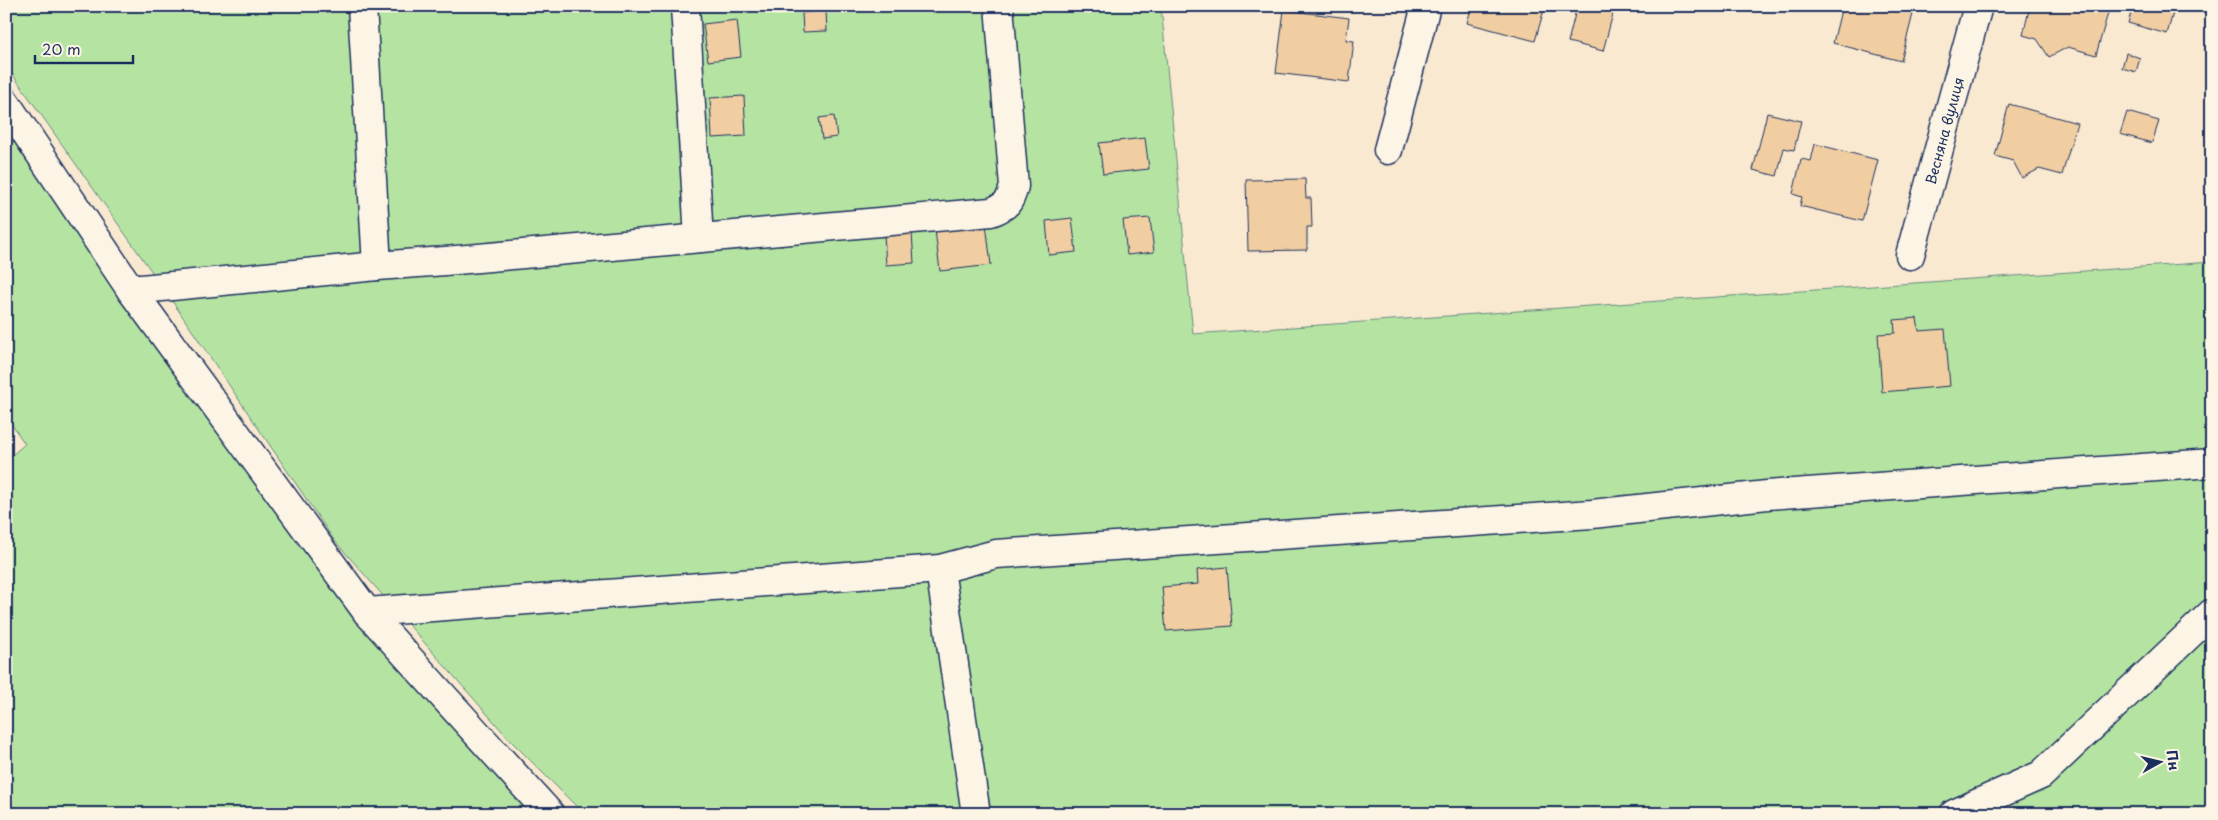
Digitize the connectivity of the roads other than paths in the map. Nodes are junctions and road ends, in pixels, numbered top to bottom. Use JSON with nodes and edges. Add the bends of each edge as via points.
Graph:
{"nodes":[{"id":1,"x":362,"y":6,"type":"edge"},
{"id":2,"x":685,"y":6,"type":"edge"},
{"id":3,"x":999,"y":6,"type":"edge"},
{"id":4,"x":1426,"y":6,"type":"edge"},
{"id":5,"x":1978,"y":6,"type":"edge"},
{"id":6,"x":6,"y":104,"type":"edge"},
{"id":7,"x":1388,"y":150,"type":"dead end"},
{"id":8,"x":699,"y":238,"type":"junction"},
{"id":9,"x":1910,"y":255,"type":"dead end"},
{"id":10,"x":377,"y":266,"type":"junction"},
{"id":11,"x":131,"y":290,"type":"junction"},
{"id":12,"x":2212,"y":463,"type":"edge"},
{"id":13,"x":940,"y":569,"type":"junction"},
{"id":14,"x":367,"y":612,"type":"junction"},
{"id":15,"x":2212,"y":613,"type":"edge"},
{"id":16,"x":550,"y":814,"type":"edge"},
{"id":17,"x":976,"y":814,"type":"edge"},
{"id":18,"x":1954,"y":814,"type":"edge"}],
"edges":[{"from":1,"to":10,"type":"street"},
{"from":2,"to":8,"type":"street"},
{"from":3,"to":8,"type":"street","via":[[1014,186],[1011,198],[1003,208],[991,212]]},
{"from":4,"to":7,"type":"street"},
{"from":5,"to":9,"type":"street","name":"Весняна вулиця"},
{"from":6,"to":11,"type":"street"},
{"from":8,"to":10,"type":"street"},
{"from":10,"to":11,"type":"street"},
{"from":11,"to":14,"type":"street"},
{"from":12,"to":13,"type":"street","via":[[1767,496],[1592,514],[996,554]]},
{"from":13,"to":14,"type":"street"},
{"from":13,"to":17,"type":"street"},
{"from":14,"to":16,"type":"street"},
{"from":15,"to":18,"type":"street","via":[[2041,775]]}]}
